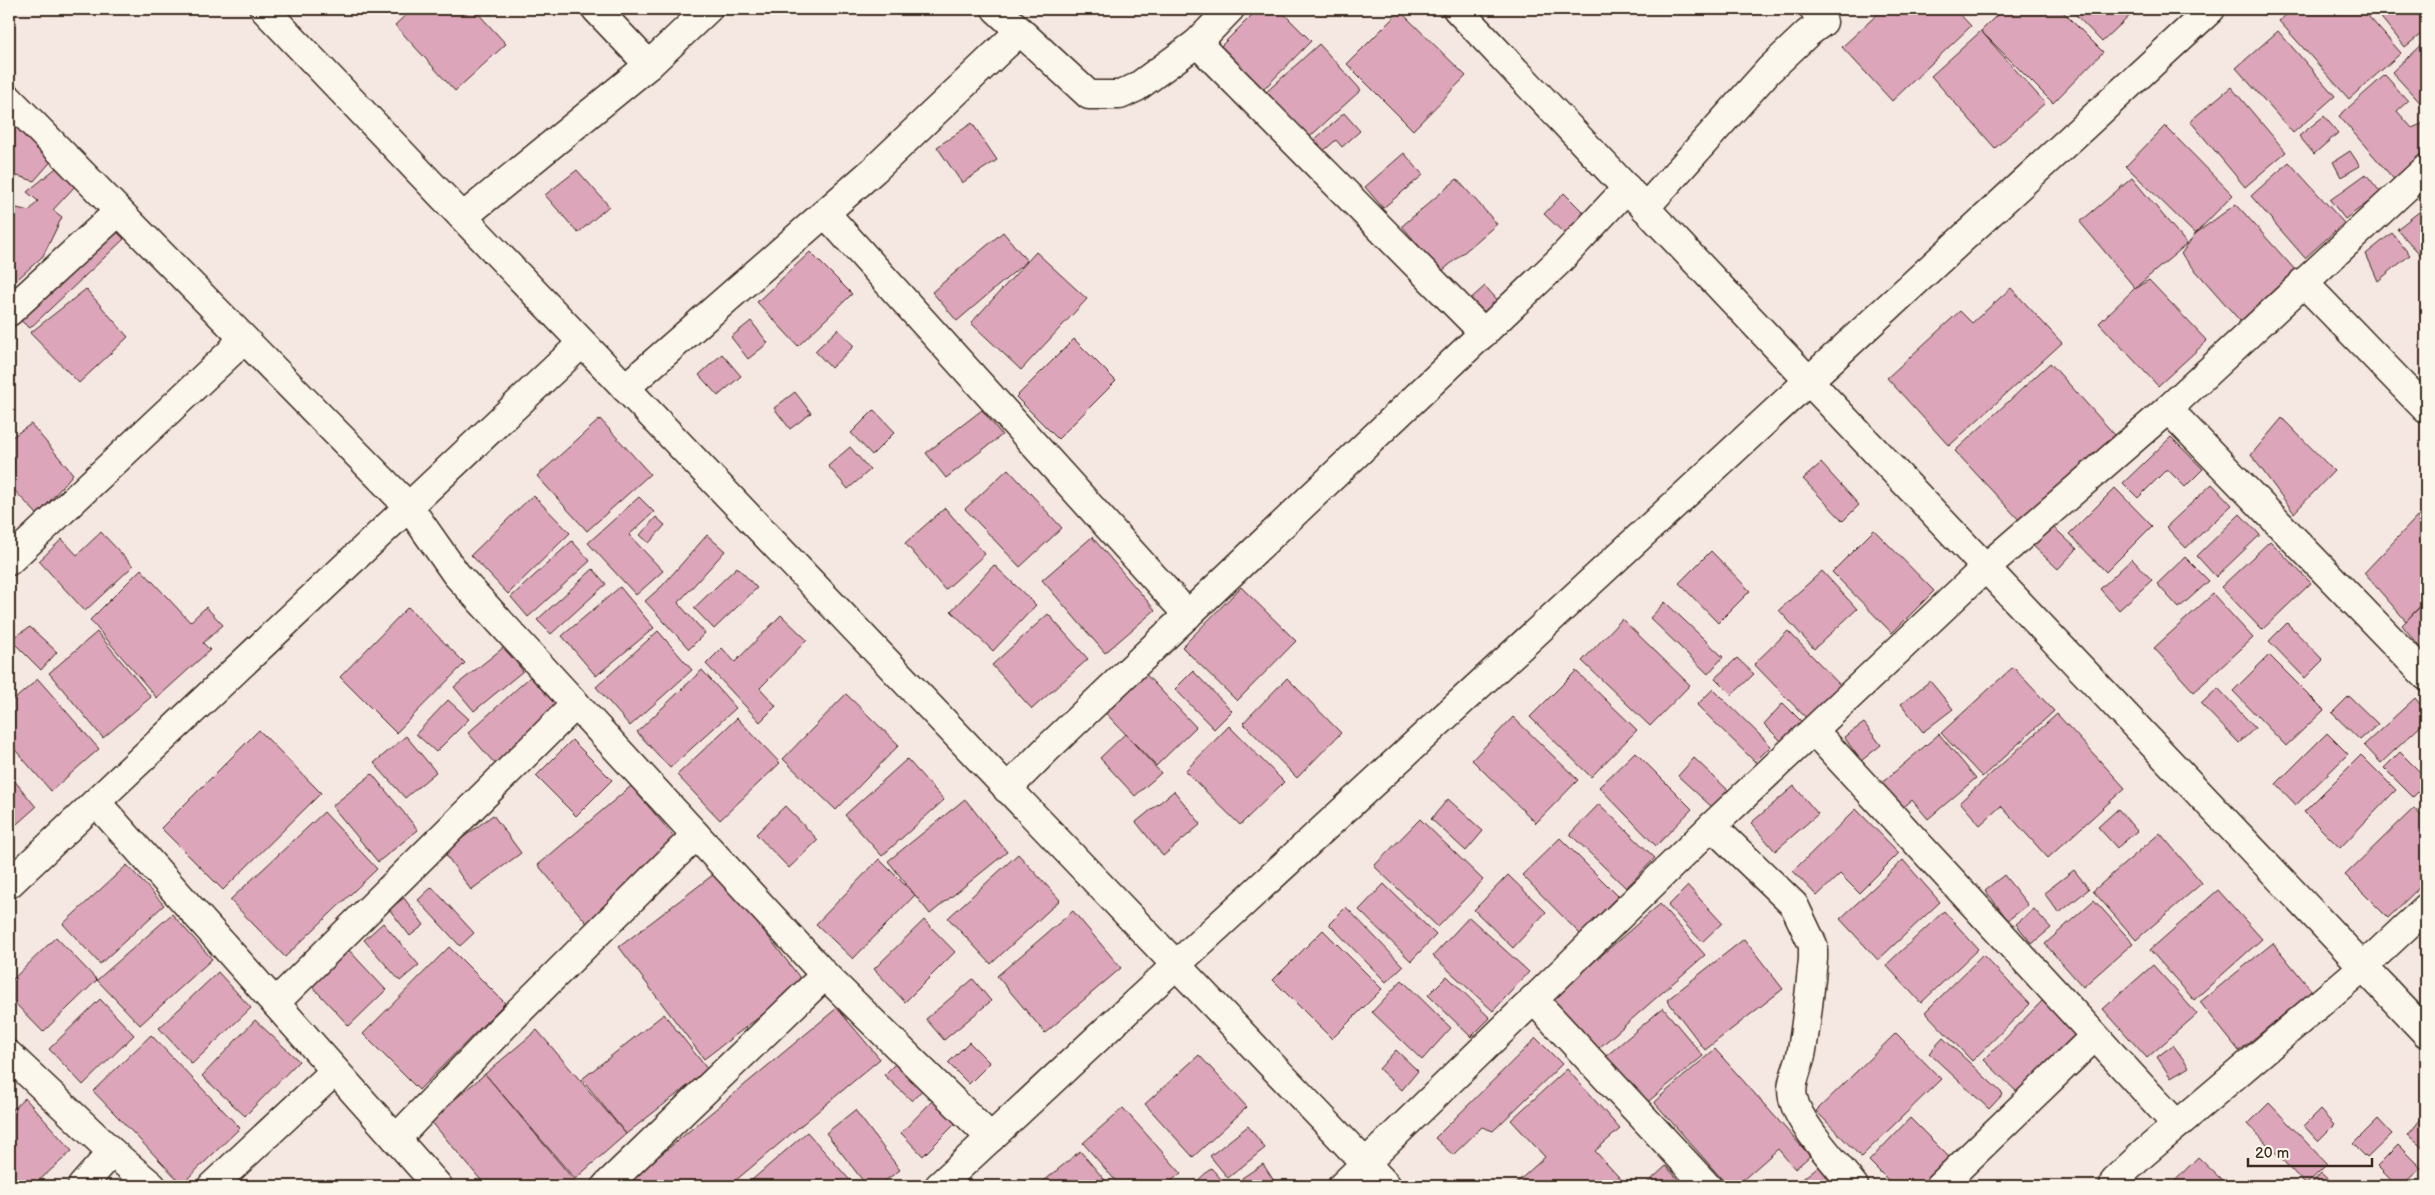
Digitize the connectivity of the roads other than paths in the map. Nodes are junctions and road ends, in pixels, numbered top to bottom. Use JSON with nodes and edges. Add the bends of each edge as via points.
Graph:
{"nodes":[{"id":1,"x":264,"y":9,"type":"edge"},
{"id":2,"x":596,"y":9,"type":"edge"},
{"id":3,"x":708,"y":9,"type":"edge"},
{"id":4,"x":996,"y":9,"type":"edge"},
{"id":5,"x":1230,"y":9,"type":"edge"},
{"id":6,"x":1457,"y":9,"type":"edge"},
{"id":7,"x":2211,"y":9,"type":"edge"},
{"id":8,"x":1825,"y":13,"type":"edge"},
{"id":9,"x":1020,"y":31,"type":"junction"},
{"id":10,"x":1197,"y":43,"type":"junction"},
{"id":11,"x":649,"y":65,"type":"junction"},
{"id":12,"x":9,"y":99,"type":"edge"},
{"id":13,"x":2426,"y":169,"type":"edge"},
{"id":14,"x":1627,"y":188,"type":"junction"},
{"id":15,"x":1645,"y":208,"type":"junction"},
{"id":16,"x":118,"y":212,"type":"junction"},
{"id":17,"x":826,"y":214,"type":"junction"},
{"id":18,"x":463,"y":218,"type":"junction"},
{"id":19,"x":2303,"y":282,"type":"junction"},
{"id":20,"x":9,"y":312,"type":"edge"},
{"id":21,"x":1484,"y":333,"type":"junction"},
{"id":22,"x":242,"y":338,"type":"junction"},
{"id":23,"x":582,"y":343,"type":"junction"},
{"id":24,"x":1808,"y":380,"type":"junction"},
{"id":25,"x":625,"y":388,"type":"junction"},
{"id":26,"x":2168,"y":409,"type":"junction"},
{"id":27,"x":2426,"y":409,"type":"edge"},
{"id":28,"x":409,"y":507,"type":"junction"},
{"id":29,"x":9,"y":561,"type":"edge"},
{"id":30,"x":1985,"y":568,"type":"junction"},
{"id":31,"x":1188,"y":615,"type":"junction"},
{"id":32,"x":2426,"y":676,"type":"edge"},
{"id":33,"x":576,"y":704,"type":"junction"},
{"id":34,"x":1814,"y":731,"type":"junction"},
{"id":35,"x":1007,"y":789,"type":"junction"},
{"id":36,"x":96,"y":802,"type":"junction"},
{"id":37,"x":1712,"y":826,"type":"junction"},
{"id":38,"x":696,"y":835,"type":"junction"},
{"id":39,"x":10,"y":880,"type":"edge"},
{"id":40,"x":2426,"y":908,"type":"edge"},
{"id":41,"x":1174,"y":966,"type":"junction"},
{"id":42,"x":2364,"y":966,"type":"junction"},
{"id":43,"x":825,"y":975,"type":"junction"},
{"id":44,"x":1533,"y":999,"type":"junction"},
{"id":45,"x":275,"y":1003,"type":"junction"},
{"id":46,"x":2426,"y":1033,"type":"edge"},
{"id":47,"x":2095,"y":1036,"type":"junction"},
{"id":48,"x":9,"y":1055,"type":"edge"},
{"id":49,"x":335,"y":1071,"type":"junction"},
{"id":50,"x":2177,"y":1125,"type":"junction"},
{"id":51,"x":990,"y":1138,"type":"junction"},
{"id":52,"x":396,"y":1139,"type":"junction"},
{"id":53,"x":112,"y":1152,"type":"junction"},
{"id":54,"x":1365,"y":1163,"type":"junction"},
{"id":55,"x":82,"y":1186,"type":"edge"},
{"id":56,"x":152,"y":1186,"type":"edge"},
{"id":57,"x":212,"y":1186,"type":"edge"},
{"id":58,"x":438,"y":1186,"type":"edge"},
{"id":59,"x":606,"y":1186,"type":"edge"},
{"id":60,"x":939,"y":1186,"type":"edge"},
{"id":61,"x":1342,"y":1186,"type":"edge"},
{"id":62,"x":1387,"y":1186,"type":"edge"},
{"id":63,"x":1707,"y":1186,"type":"edge"},
{"id":64,"x":1854,"y":1186,"type":"edge"},
{"id":65,"x":1940,"y":1186,"type":"edge"},
{"id":66,"x":2114,"y":1186,"type":"edge"}],
"edges":[{"from":1,"to":18,"type":"street"},
{"from":2,"to":11,"type":"street"},
{"from":3,"to":11,"type":"street"},
{"from":4,"to":9,"type":"street"},
{"from":5,"to":10,"type":"street"},
{"from":6,"to":14,"type":"street"},
{"from":7,"to":24,"type":"street"},
{"from":8,"to":15,"type":"street"},
{"from":9,"to":10,"type":"street","via":[[1089,96],[1120,95],[1137,87]]},
{"from":9,"to":17,"type":"street"},
{"from":10,"to":21,"type":"street"},
{"from":11,"to":18,"type":"street"},
{"from":12,"to":16,"type":"street"},
{"from":13,"to":19,"type":"street"},
{"from":14,"to":15,"type":"street"},
{"from":14,"to":21,"type":"street","via":[[1559,261]]},
{"from":15,"to":24,"type":"street"},
{"from":16,"to":20,"type":"street"},
{"from":16,"to":22,"type":"street"},
{"from":17,"to":25,"type":"street"},
{"from":17,"to":31,"type":"street"},
{"from":18,"to":23,"type":"street"},
{"from":19,"to":26,"type":"street"},
{"from":19,"to":27,"type":"street"},
{"from":21,"to":31,"type":"street"},
{"from":22,"to":28,"type":"street"},
{"from":22,"to":29,"type":"street","via":[[230,353]]},
{"from":23,"to":25,"type":"street"},
{"from":23,"to":28,"type":"street"},
{"from":24,"to":30,"type":"street"},
{"from":24,"to":41,"type":"street"},
{"from":25,"to":35,"type":"street"},
{"from":26,"to":30,"type":"street"},
{"from":26,"to":32,"type":"street"},
{"from":28,"to":33,"type":"street","via":[[456,574]]},
{"from":28,"to":36,"type":"street"},
{"from":30,"to":34,"type":"street"},
{"from":30,"to":42,"type":"street"},
{"from":31,"to":35,"type":"street"},
{"from":33,"to":38,"type":"street"},
{"from":33,"to":45,"type":"street"},
{"from":34,"to":37,"type":"street"},
{"from":34,"to":47,"type":"street"},
{"from":35,"to":41,"type":"street"},
{"from":36,"to":39,"type":"street"},
{"from":36,"to":45,"type":"street"},
{"from":37,"to":44,"type":"street"},
{"from":37,"to":64,"type":"street","via":[[1794,905],[1812,946],[1802,1053],[1794,1079],[1793,1097],[1798,1112]]},
{"from":38,"to":43,"type":"street"},
{"from":38,"to":52,"type":"street","via":[[503,1027]]},
{"from":40,"to":42,"type":"street"},
{"from":41,"to":51,"type":"street"},
{"from":41,"to":54,"type":"street"},
{"from":42,"to":46,"type":"street"},
{"from":42,"to":50,"type":"street"},
{"from":43,"to":51,"type":"street"},
{"from":43,"to":59,"type":"street"},
{"from":44,"to":54,"type":"street"},
{"from":44,"to":63,"type":"street"},
{"from":45,"to":49,"type":"street"},
{"from":47,"to":50,"type":"street"},
{"from":47,"to":65,"type":"street"},
{"from":48,"to":53,"type":"street"},
{"from":49,"to":52,"type":"street"},
{"from":49,"to":57,"type":"street"},
{"from":50,"to":66,"type":"street","via":[[2115,1180]]},
{"from":51,"to":60,"type":"street"},
{"from":52,"to":58,"type":"street"},
{"from":53,"to":55,"type":"street"},
{"from":53,"to":56,"type":"street"},
{"from":54,"to":61,"type":"street"},
{"from":54,"to":62,"type":"street"}]}
